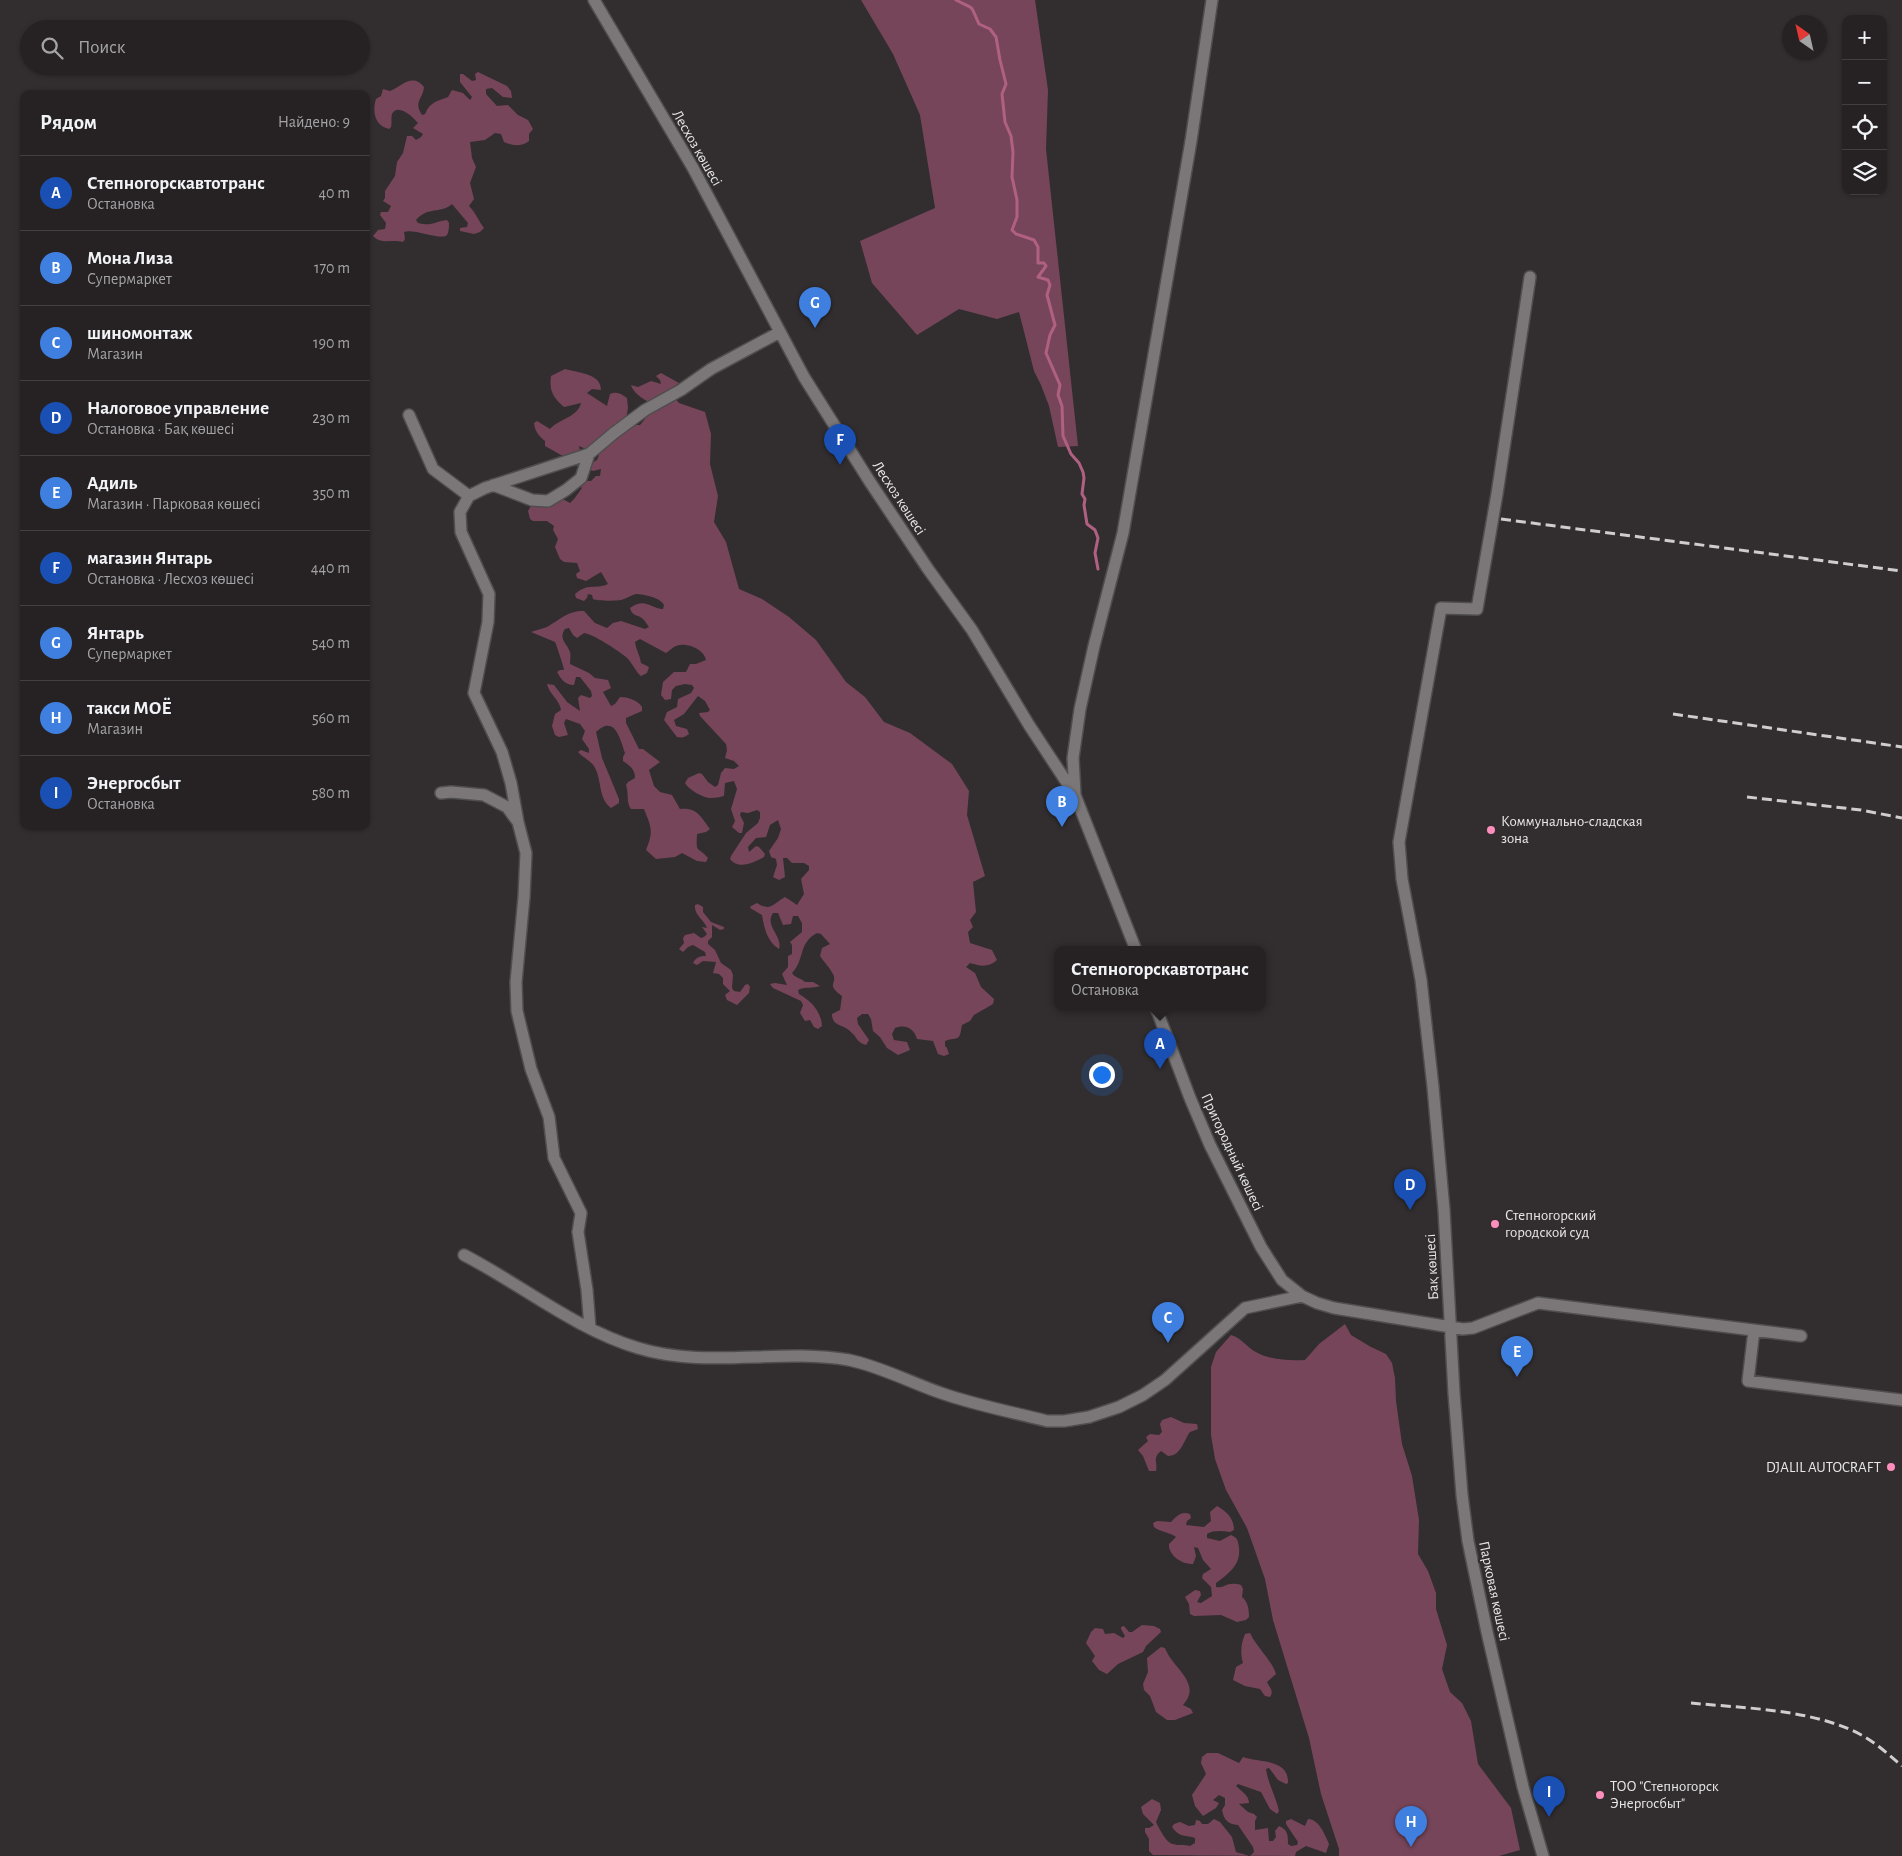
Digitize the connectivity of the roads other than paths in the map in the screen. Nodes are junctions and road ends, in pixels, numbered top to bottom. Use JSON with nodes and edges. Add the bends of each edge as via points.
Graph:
{"nodes":[{"id":1,"x":594,"y":0,"type":"edge"},
{"id":2,"x":1212,"y":0,"type":"edge"},
{"id":3,"x":1530,"y":277,"type":"dead end"},
{"id":4,"x":780,"y":332,"type":"junction"},
{"id":5,"x":409,"y":415,"type":"dead end"},
{"id":6,"x":589,"y":454,"type":"junction"},
{"id":7,"x":493,"y":486,"type":"junction"},
{"id":8,"x":470,"y":496,"type":"junction"},
{"id":9,"x":441,"y":793,"type":"dead end"},
{"id":10,"x":1075,"y":796,"type":"junction"},
{"id":11,"x":518,"y":822,"type":"junction"},
{"id":12,"x":1134,"y":946,"type":"edge"},
{"id":13,"x":1157,"y":1011,"type":"edge"},
{"id":14,"x":464,"y":1255,"type":"dead end"},
{"id":15,"x":1302,"y":1296,"type":"junction"},
{"id":16,"x":1450,"y":1327,"type":"junction"},
{"id":17,"x":590,"y":1328,"type":"junction"},
{"id":18,"x":1754,"y":1330,"type":"junction"},
{"id":19,"x":1801,"y":1336,"type":"dead end"},
{"id":20,"x":1902,"y":1400,"type":"edge"},
{"id":21,"x":1539,"y":1855,"type":"edge"}],
"edges":[{"from":1,"to":4,"type":"street","name":"Лесхоз көшесі","via":[[693,168]]},
{"from":2,"to":10,"type":"street","via":[[1123,534],[1080,710],[1073,758]]},
{"from":3,"to":16,"type":"street","name":"Бақ көшесі","via":[[1477,609],[1441,608],[1399,842],[1402,879],[1421,980],[1433,1087]]},
{"from":4,"to":6,"type":"street","via":[[645,410]]},
{"from":4,"to":10,"type":"street","name":"Лесхоз көшесі","via":[[804,377],[870,482],[972,630]]},
{"from":5,"to":8,"type":"street","via":[[433,469]]},
{"from":6,"to":7,"type":"street"},
{"from":6,"to":7,"type":"street","via":[[582,478],[548,501],[532,500]]},
{"from":7,"to":8,"type":"street"},
{"from":8,"to":11,"type":"street","via":[[460,512],[461,532],[490,594],[474,693],[502,752]]},
{"from":9,"to":11,"type":"street","via":[[484,794],[507,807]]},
{"from":10,"to":12,"type":"street"},
{"from":11,"to":17,"type":"street","via":[[526,853],[516,982],[517,1010],[531,1069],[550,1117],[554,1158],[581,1213],[578,1232]]},
{"from":13,"to":15,"type":"street","name":"Пригородный көшесі","via":[[1190,1098],[1234,1195],[1273,1268]]},
{"from":14,"to":17,"type":"street"},
{"from":15,"to":16,"type":"street","name":"Пригородный көшесі","via":[[1334,1308]]},
{"from":15,"to":17,"type":"street","via":[[1245,1308],[1166,1380],[1143,1395],[1089,1417],[1064,1421],[1048,1421],[944,1394],[850,1361],[818,1356],[714,1358],[677,1355],[638,1348]]},
{"from":16,"to":18,"type":"street","name":"Пригородный көшесі","via":[[1473,1328],[1538,1303]]},
{"from":16,"to":21,"type":"street","name":"Парковая көшесі","via":[[1468,1541]]},
{"from":18,"to":19,"type":"street","name":"Пригородный көшесі"},
{"from":18,"to":20,"type":"street","via":[[1748,1381]]}]}
